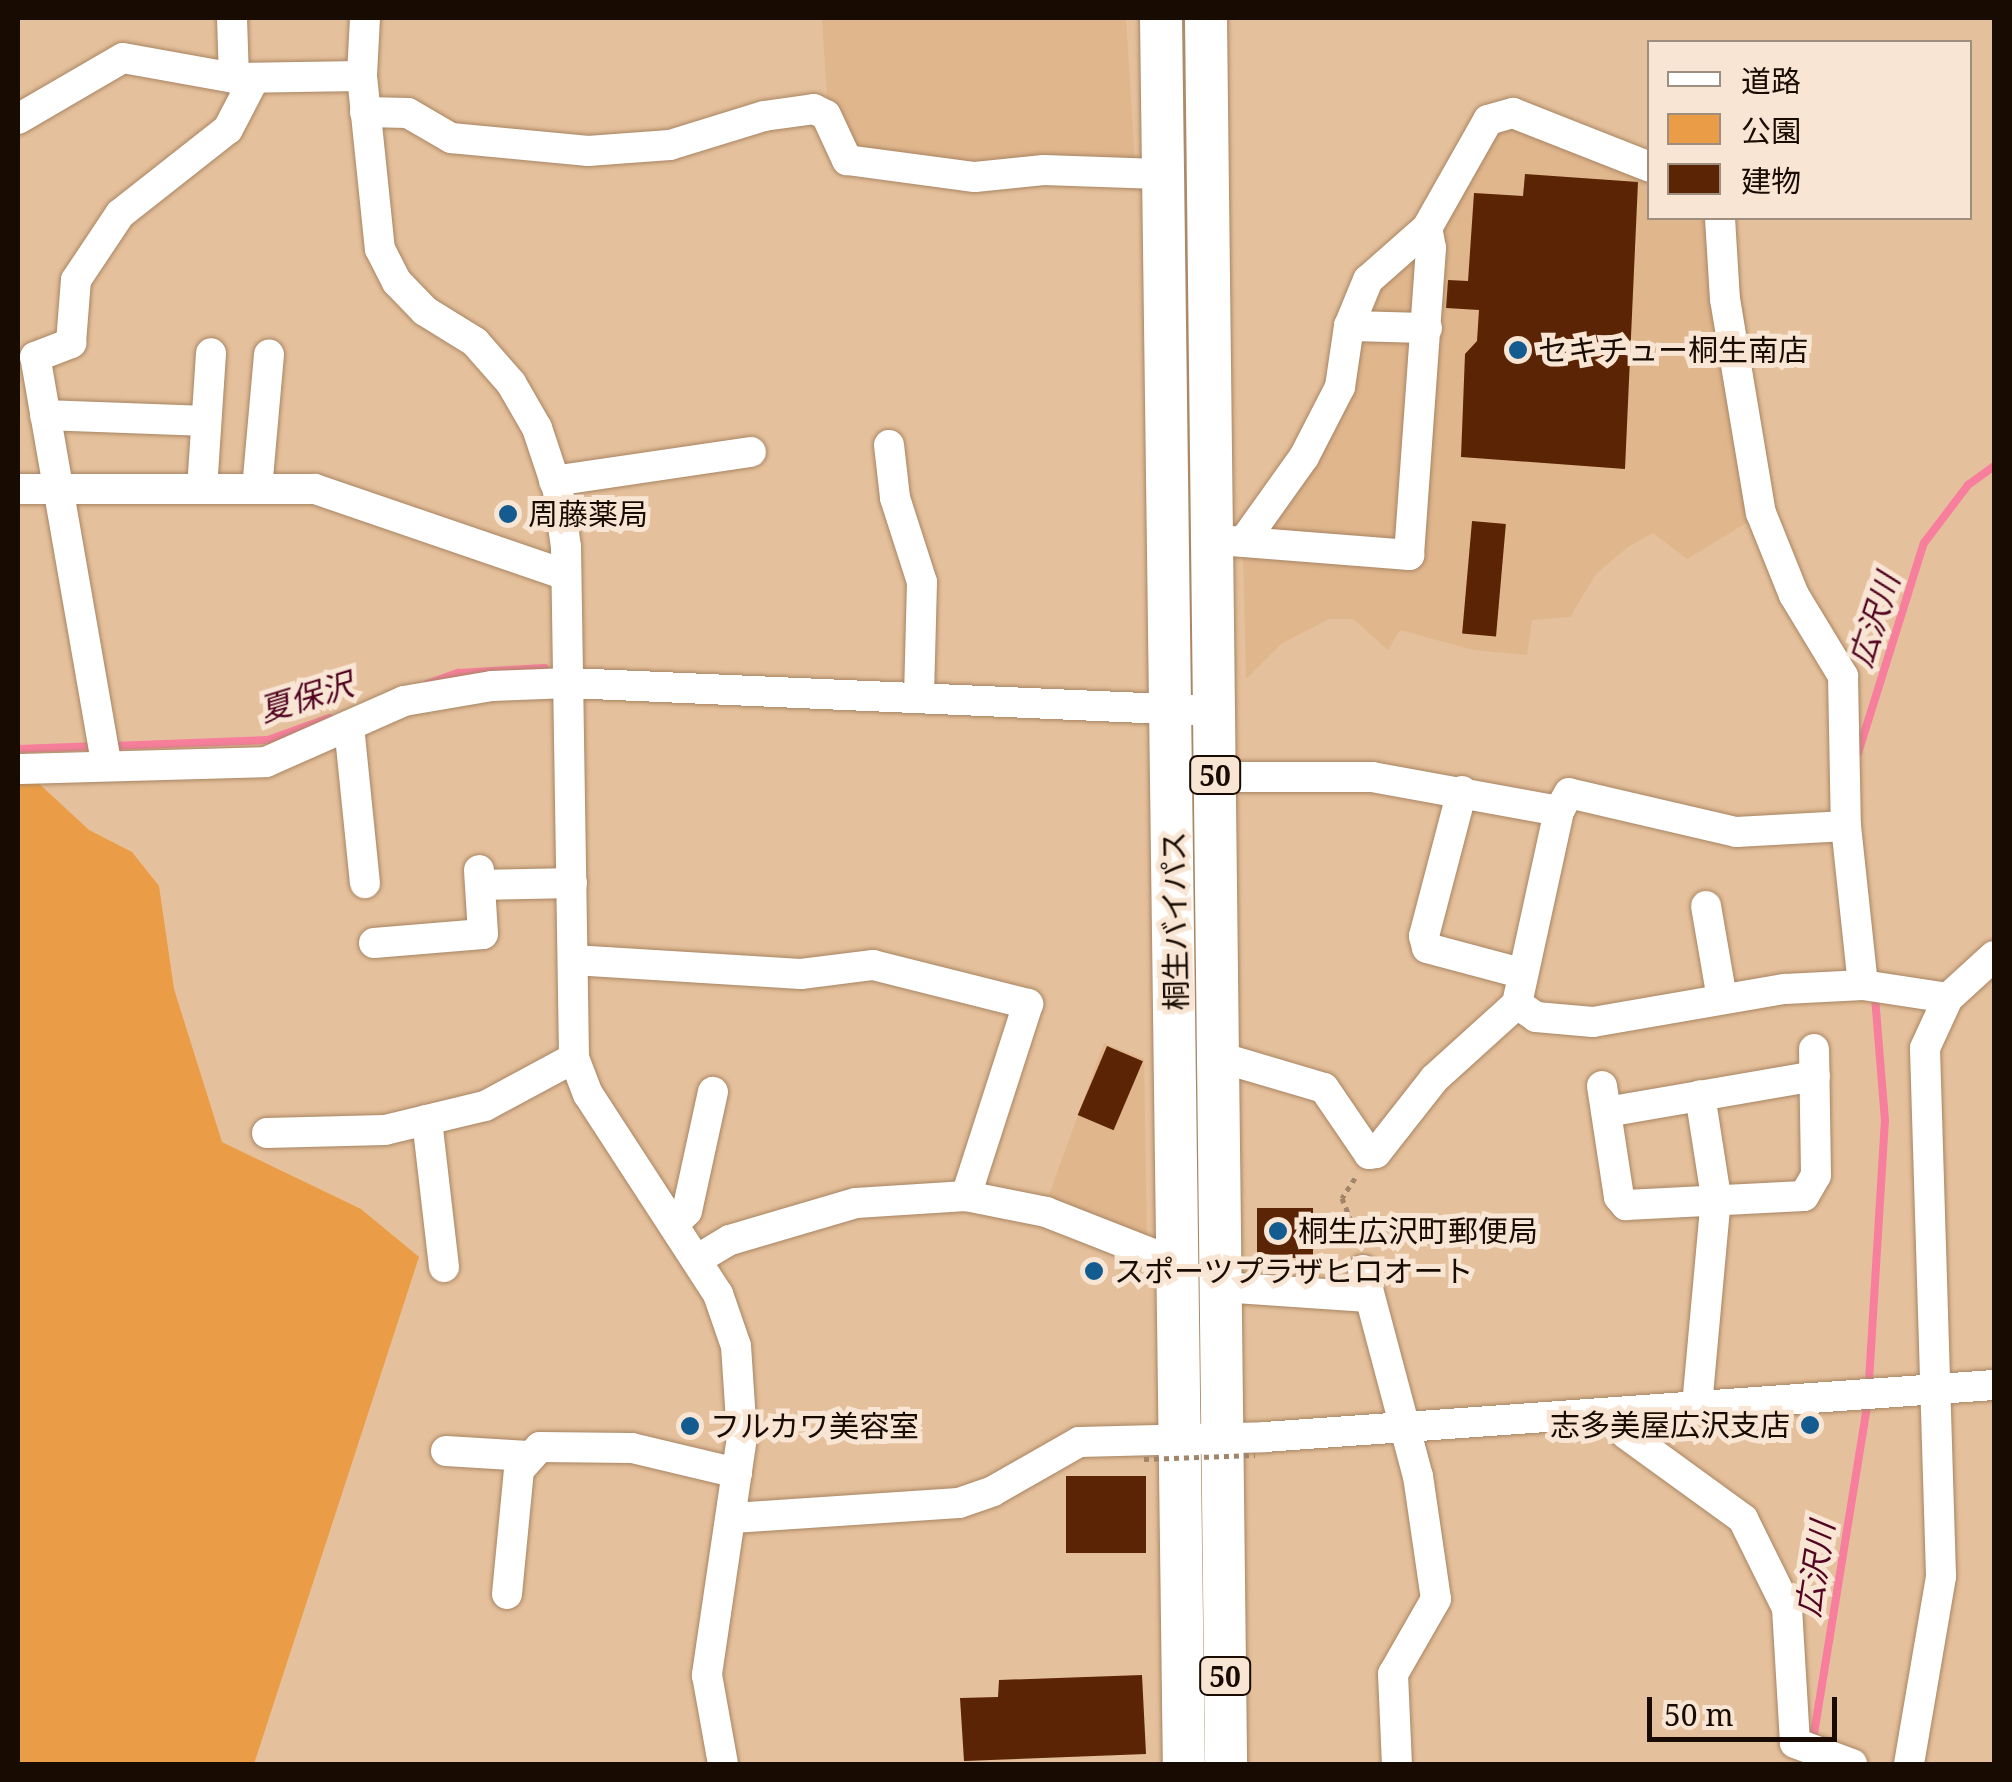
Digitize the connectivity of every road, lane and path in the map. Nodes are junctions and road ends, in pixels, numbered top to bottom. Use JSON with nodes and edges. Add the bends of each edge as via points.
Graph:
{"nodes":[{"id":1,"x":232,"y":18,"type":"edge"},
{"id":2,"x":365,"y":18,"type":"edge"},
{"id":3,"x":1161,"y":18,"type":"edge"},
{"id":4,"x":1206,"y":18,"type":"edge"},
{"id":5,"x":362,"y":76,"type":"junction"},
{"id":6,"x":244,"y":78,"type":"junction"},
{"id":7,"x":365,"y":112,"type":"junction"},
{"id":8,"x":18,"y":119,"type":"edge"},
{"id":9,"x":1647,"y":167,"type":"edge"},
{"id":10,"x":1159,"y":174,"type":"junction"},
{"id":11,"x":1720,"y":220,"type":"edge"},
{"id":12,"x":1427,"y":228,"type":"junction"},
{"id":13,"x":1350,"y":326,"type":"junction"},
{"id":14,"x":1427,"y":328,"type":"junction"},
{"id":15,"x":211,"y":353,"type":"dead end"},
{"id":16,"x":268,"y":355,"type":"dead end"},
{"id":17,"x":45,"y":414,"type":"junction"},
{"id":18,"x":206,"y":421,"type":"junction"},
{"id":19,"x":888,"y":444,"type":"dead end"},
{"id":20,"x":751,"y":452,"type":"dead end"},
{"id":21,"x":554,"y":481,"type":"junction"},
{"id":22,"x":202,"y":488,"type":"junction"},
{"id":23,"x":257,"y":488,"type":"junction"},
{"id":24,"x":18,"y":489,"type":"edge"},
{"id":25,"x":61,"y":489,"type":"junction"},
{"id":26,"x":1229,"y":541,"type":"junction"},
{"id":27,"x":564,"y":574,"type":"junction"},
{"id":28,"x":569,"y":684,"type":"junction"},
{"id":29,"x":919,"y":698,"type":"junction"},
{"id":30,"x":1172,"y":710,"type":"junction"},
{"id":31,"x":1214,"y":711,"type":"junction"},
{"id":32,"x":350,"y":726,"type":"junction"},
{"id":33,"x":106,"y":762,"type":"junction"},
{"id":34,"x":18,"y":768,"type":"edge"},
{"id":35,"x":1216,"y":777,"type":"junction"},
{"id":36,"x":1462,"y":792,"type":"junction"},
{"id":37,"x":1558,"y":811,"type":"junction"},
{"id":38,"x":1846,"y":826,"type":"junction"},
{"id":39,"x":365,"y":883,"type":"dead end"},
{"id":40,"x":572,"y":883,"type":"junction"},
{"id":41,"x":1706,"y":906,"type":"dead end"},
{"id":42,"x":374,"y":943,"type":"dead end"},
{"id":43,"x":1994,"y":956,"type":"edge"},
{"id":44,"x":573,"y":960,"type":"junction"},
{"id":45,"x":1520,"y":973,"type":"junction"},
{"id":46,"x":1863,"y":985,"type":"junction"},
{"id":47,"x":1948,"y":998,"type":"junction"},
{"id":48,"x":1722,"y":999,"type":"junction"},
{"id":49,"x":1517,"y":1004,"type":"junction"},
{"id":50,"x":1219,"y":1057,"type":"junction"},
{"id":51,"x":574,"y":1058,"type":"junction"},
{"id":52,"x":714,"y":1092,"type":"dead end"},
{"id":53,"x":1700,"y":1096,"type":"junction"},
{"id":54,"x":427,"y":1120,"type":"junction"},
{"id":55,"x":266,"y":1133,"type":"dead end"},
{"id":56,"x":1369,"y":1154,"type":"junction"},
{"id":57,"x":966,"y":1196,"type":"junction"},
{"id":58,"x":1716,"y":1197,"type":"junction"},
{"id":59,"x":674,"y":1224,"type":"junction"},
{"id":60,"x":698,"y":1259,"type":"junction"},
{"id":61,"x":1179,"y":1264,"type":"junction"},
{"id":62,"x":444,"y":1267,"type":"dead end"},
{"id":63,"x":1366,"y":1284,"type":"junction"},
{"id":64,"x":1221,"y":1287,"type":"junction"},
{"id":65,"x":1994,"y":1385,"type":"edge"},
{"id":66,"x":1939,"y":1389,"type":"junction"},
{"id":67,"x":1697,"y":1406,"type":"junction"},
{"id":68,"x":1611,"y":1414,"type":"junction"},
{"id":69,"x":1406,"y":1426,"type":"junction"},
{"id":70,"x":1238,"y":1446,"type":"junction"},
{"id":71,"x":1162,"y":1448,"type":"junction"},
{"id":72,"x":446,"y":1451,"type":"dead end"},
{"id":73,"x":534,"y":1452,"type":"junction"},
{"id":74,"x":737,"y":1473,"type":"junction"},
{"id":75,"x":733,"y":1518,"type":"junction"},
{"id":76,"x":508,"y":1594,"type":"dead end"},
{"id":77,"x":722,"y":1764,"type":"edge"},
{"id":78,"x":1184,"y":1764,"type":"edge"},
{"id":79,"x":1226,"y":1764,"type":"edge"},
{"id":80,"x":1397,"y":1764,"type":"edge"},
{"id":81,"x":1852,"y":1764,"type":"edge"},
{"id":82,"x":1909,"y":1764,"type":"edge"}],
"edges":[{"from":1,"to":6,"type":"street"},
{"from":2,"to":5,"type":"street"},
{"from":3,"to":10,"type":"highway","name":"桐生バイパス","number":"50"},
{"from":4,"to":26,"type":"highway","name":"桐生バイパス","number":"50"},
{"from":5,"to":6,"type":"street"},
{"from":5,"to":7,"type":"street"},
{"from":6,"to":8,"type":"street","via":[[123,58]]},
{"from":6,"to":17,"type":"street","via":[[228,128],[120,214],[76,280],[71,343],[36,357]]},
{"from":7,"to":10,"type":"street","via":[[408,114],[451,138],[588,151],[670,145],[764,116],[814,109],[826,115],[847,160],[975,176],[1044,170]]},
{"from":7,"to":21,"type":"street","via":[[380,249],[425,311],[475,342],[511,383],[537,428]]},
{"from":9,"to":12,"type":"street","via":[[1513,113],[1495,115]]},
{"from":10,"to":30,"type":"highway","name":"桐生バイパス","number":"50"},
{"from":11,"to":38,"type":"street","via":[[1725,299],[1761,513],[1794,595],[1843,676]]},
{"from":12,"to":13,"type":"street","via":[[1368,280]]},
{"from":12,"to":14,"type":"street"},
{"from":13,"to":14,"type":"street"},
{"from":13,"to":26,"type":"street","via":[[1344,372],[1328,411]]},
{"from":14,"to":26,"type":"street","via":[[1409,555]]},
{"from":15,"to":18,"type":"street"},
{"from":16,"to":23,"type":"street"},
{"from":17,"to":18,"type":"street"},
{"from":17,"to":25,"type":"street"},
{"from":18,"to":22,"type":"street"},
{"from":19,"to":29,"type":"street","via":[[895,498],[922,582]]},
{"from":20,"to":21,"type":"street"},
{"from":21,"to":27,"type":"street"},
{"from":22,"to":23,"type":"street"},
{"from":22,"to":25,"type":"street"},
{"from":23,"to":27,"type":"street","via":[[315,489]]},
{"from":24,"to":25,"type":"street"},
{"from":25,"to":33,"type":"street"},
{"from":26,"to":31,"type":"highway","name":"桐生バイパス","number":"50"},
{"from":27,"to":28,"type":"street"},
{"from":28,"to":29,"type":"street"},
{"from":28,"to":32,"type":"street","via":[[492,686],[404,701]]},
{"from":28,"to":40,"type":"street"},
{"from":29,"to":30,"type":"street"},
{"from":30,"to":31,"type":"street"},
{"from":30,"to":61,"type":"highway","name":"桐生バイパス","number":"50"},
{"from":31,"to":35,"type":"highway","name":"桐生バイパス","number":"50"},
{"from":32,"to":33,"type":"street","via":[[266,762]]},
{"from":32,"to":39,"type":"street"},
{"from":33,"to":34,"type":"street"},
{"from":35,"to":36,"type":"street","via":[[1352,776]]},
{"from":35,"to":50,"type":"highway","name":"桐生バイパス","number":"50"},
{"from":36,"to":37,"type":"street"},
{"from":36,"to":45,"type":"street","via":[[1424,936],[1427,948]]},
{"from":37,"to":38,"type":"street","via":[[1569,794],[1736,832]]},
{"from":37,"to":45,"type":"street"},
{"from":38,"to":46,"type":"street"},
{"from":40,"to":42,"type":"street","via":[[480,878],[483,934]]},
{"from":40,"to":44,"type":"street"},
{"from":41,"to":48,"type":"street"},
{"from":43,"to":47,"type":"street"},
{"from":44,"to":51,"type":"street"},
{"from":44,"to":57,"type":"street","via":[[800,974],[873,965],[1028,1004]]},
{"from":45,"to":49,"type":"street"},
{"from":46,"to":47,"type":"street"},
{"from":46,"to":48,"type":"street"},
{"from":47,"to":66,"type":"street","via":[[1925,1048]]},
{"from":48,"to":49,"type":"street","via":[[1593,1022],[1536,1017]]},
{"from":49,"to":56,"type":"street","via":[[1462,1050],[1393,1138]]},
{"from":50,"to":56,"type":"street","via":[[1324,1088]]},
{"from":50,"to":64,"type":"highway","name":"桐生バイパス","number":"50"},
{"from":51,"to":54,"type":"street","via":[[485,1106]]},
{"from":51,"to":59,"type":"street","via":[[588,1094]]},
{"from":52,"to":59,"type":"street","via":[[687,1211]]},
{"from":53,"to":58,"type":"street"},
{"from":53,"to":58,"type":"street","via":[[1604,1099],[1618,1197],[1626,1205]]},
{"from":53,"to":58,"type":"street","via":[[1814,1063],[1811,1194]]},
{"from":54,"to":55,"type":"street","via":[[385,1130]]},
{"from":54,"to":62,"type":"street"},
{"from":56,"to":63,"type":"path","via":[[1342,1198],[1354,1216]]},
{"from":57,"to":60,"type":"street","via":[[856,1203],[730,1240]]},
{"from":57,"to":61,"type":"street","via":[[1046,1212]]},
{"from":58,"to":67,"type":"street"},
{"from":59,"to":60,"type":"street"},
{"from":60,"to":74,"type":"street","via":[[736,1346],[742,1401]]},
{"from":61,"to":71,"type":"highway","name":"桐生バイパス","number":"50"},
{"from":63,"to":64,"type":"street"},
{"from":63,"to":69,"type":"street"},
{"from":64,"to":70,"type":"highway","name":"桐生バイパス","number":"50"},
{"from":65,"to":66,"type":"street"},
{"from":66,"to":67,"type":"street"},
{"from":66,"to":82,"type":"street","via":[[1941,1576]]},
{"from":67,"to":68,"type":"street"},
{"from":68,"to":69,"type":"street"},
{"from":68,"to":81,"type":"street","via":[[1626,1434],[1742,1518],[1787,1608],[1795,1743]]},
{"from":69,"to":70,"type":"street"},
{"from":69,"to":80,"type":"street","via":[[1436,1600],[1393,1674]]},
{"from":70,"to":71,"type":"street"},
{"from":70,"to":71,"type":"path","bridge":true},
{"from":70,"to":79,"type":"highway","name":"桐生バイパス","number":"50"},
{"from":71,"to":75,"type":"street","via":[[1079,1442],[993,1492],[958,1503]]},
{"from":71,"to":78,"type":"highway","name":"桐生バイパス","number":"50"},
{"from":72,"to":73,"type":"street"},
{"from":73,"to":74,"type":"street","via":[[632,1448]]},
{"from":73,"to":76,"type":"street","via":[[519,1470]]},
{"from":74,"to":75,"type":"street"},
{"from":75,"to":77,"type":"street","via":[[707,1675]]}]}
